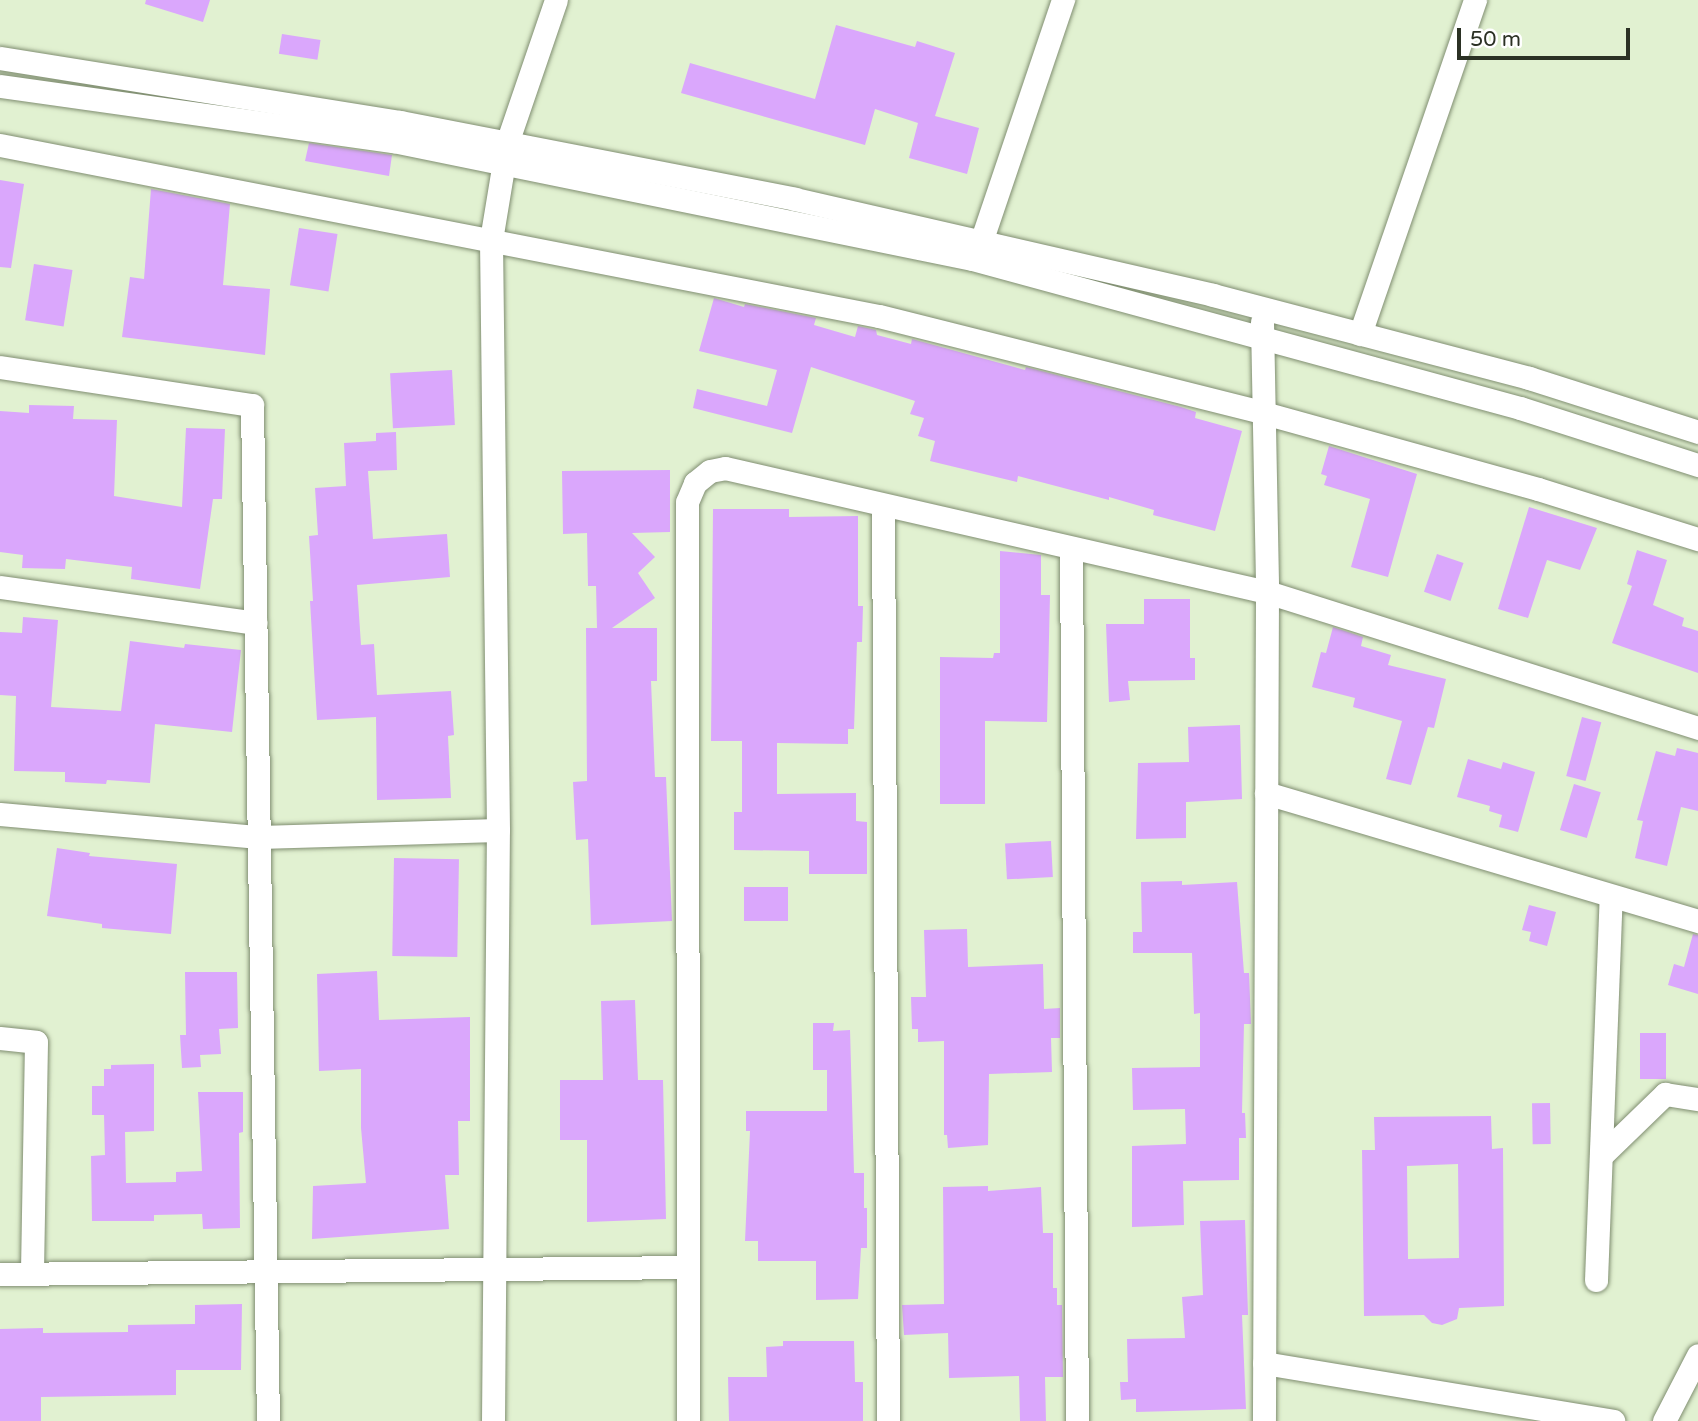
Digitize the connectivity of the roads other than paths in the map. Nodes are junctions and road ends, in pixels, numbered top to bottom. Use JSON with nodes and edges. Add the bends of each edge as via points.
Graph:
{"nodes":[{"id":1,"x":555,"y":0,"type":"edge"},
{"id":2,"x":1063,"y":0,"type":"edge"},
{"id":3,"x":1475,"y":0,"type":"edge"},
{"id":4,"x":0,"y":58,"type":"edge"},
{"id":5,"x":0,"y":86,"type":"edge"},
{"id":6,"x":0,"y":145,"type":"edge"},
{"id":7,"x":505,"y":153,"type":"junction"},
{"id":8,"x":491,"y":240,"type":"junction"},
{"id":9,"x":981,"y":242,"type":"junction"},
{"id":10,"x":1262,"y":309,"type":"junction"},
{"id":11,"x":1360,"y":334,"type":"junction"},
{"id":12,"x":1263,"y":337,"type":"junction"},
{"id":13,"x":0,"y":367,"type":"edge"},
{"id":14,"x":1264,"y":414,"type":"junction"},
{"id":15,"x":1698,"y":432,"type":"edge"},
{"id":16,"x":1698,"y":466,"type":"edge"},
{"id":17,"x":883,"y":505,"type":"junction"},
{"id":18,"x":1698,"y":539,"type":"edge"},
{"id":19,"x":1071,"y":548,"type":"junction"},
{"id":20,"x":0,"y":587,"type":"edge"},
{"id":21,"x":1267,"y":592,"type":"junction"},
{"id":22,"x":256,"y":622,"type":"junction"},
{"id":23,"x":1698,"y":728,"type":"edge"},
{"id":24,"x":1266,"y":793,"type":"junction"},
{"id":25,"x":0,"y":814,"type":"edge"},
{"id":26,"x":498,"y":830,"type":"junction"},
{"id":27,"x":259,"y":837,"type":"junction"},
{"id":28,"x":1611,"y":896,"type":"junction"},
{"id":29,"x":1698,"y":921,"type":"edge"},
{"id":30,"x":0,"y":1038,"type":"edge"},
{"id":31,"x":1698,"y":1099,"type":"edge"},
{"id":32,"x":1602,"y":1155,"type":"junction"},
{"id":33,"x":686,"y":1268,"type":"junction"},
{"id":34,"x":492,"y":1271,"type":"junction"},
{"id":35,"x":265,"y":1272,"type":"junction"},
{"id":36,"x":0,"y":1274,"type":"edge"},
{"id":37,"x":33,"y":1274,"type":"junction"},
{"id":38,"x":1596,"y":1280,"type":"dead end"},
{"id":39,"x":1698,"y":1356,"type":"edge"},
{"id":40,"x":1264,"y":1363,"type":"junction"},
{"id":41,"x":268,"y":1421,"type":"edge"},
{"id":42,"x":493,"y":1421,"type":"edge"},
{"id":43,"x":688,"y":1421,"type":"edge"},
{"id":44,"x":888,"y":1421,"type":"edge"},
{"id":45,"x":1077,"y":1421,"type":"edge"},
{"id":46,"x":1264,"y":1421,"type":"edge"},
{"id":47,"x":1613,"y":1421,"type":"edge"},
{"id":48,"x":1664,"y":1421,"type":"edge"}],
"edges":[{"from":1,"to":7,"type":"street"},
{"from":2,"to":9,"type":"street"},
{"from":3,"to":11,"type":"street"},
{"from":4,"to":7,"type":"street","via":[[400,122]]},
{"from":5,"to":7,"type":"street"},
{"from":6,"to":8,"type":"street"},
{"from":7,"to":8,"type":"street"},
{"from":7,"to":9,"type":"street","via":[[795,199]]},
{"from":7,"to":12,"type":"street","via":[[972,259]]},
{"from":8,"to":14,"type":"street","via":[[880,316]]},
{"from":8,"to":26,"type":"street"},
{"from":9,"to":10,"type":"street"},
{"from":10,"to":11,"type":"street"},
{"from":10,"to":12,"type":"street"},
{"from":11,"to":15,"type":"street","via":[[1529,378]]},
{"from":12,"to":14,"type":"street"},
{"from":12,"to":16,"type":"street","via":[[1520,408]]},
{"from":13,"to":22,"type":"street","via":[[252,405]]},
{"from":14,"to":18,"type":"street","via":[[1538,489]]},
{"from":14,"to":21,"type":"street"},
{"from":17,"to":19,"type":"street"},
{"from":17,"to":33,"type":"street","via":[[725,468],[710,471],[695,483],[687,502]]},
{"from":17,"to":44,"type":"street"},
{"from":19,"to":21,"type":"street"},
{"from":19,"to":45,"type":"street"},
{"from":20,"to":22,"type":"street"},
{"from":21,"to":23,"type":"street"},
{"from":21,"to":24,"type":"street"},
{"from":22,"to":27,"type":"street"},
{"from":24,"to":28,"type":"street"},
{"from":24,"to":40,"type":"street"},
{"from":25,"to":27,"type":"street"},
{"from":26,"to":27,"type":"street"},
{"from":26,"to":34,"type":"street"},
{"from":27,"to":35,"type":"street"},
{"from":28,"to":29,"type":"street"},
{"from":28,"to":32,"type":"street"},
{"from":30,"to":37,"type":"street","via":[[36,1042]]},
{"from":31,"to":32,"type":"street","via":[[1665,1094]]},
{"from":32,"to":38,"type":"street"},
{"from":33,"to":34,"type":"street"},
{"from":33,"to":43,"type":"street"},
{"from":34,"to":35,"type":"street"},
{"from":34,"to":42,"type":"street"},
{"from":35,"to":37,"type":"street"},
{"from":35,"to":41,"type":"street"},
{"from":36,"to":37,"type":"street"},
{"from":39,"to":48,"type":"street"},
{"from":40,"to":46,"type":"street"},
{"from":40,"to":47,"type":"street"}]}
